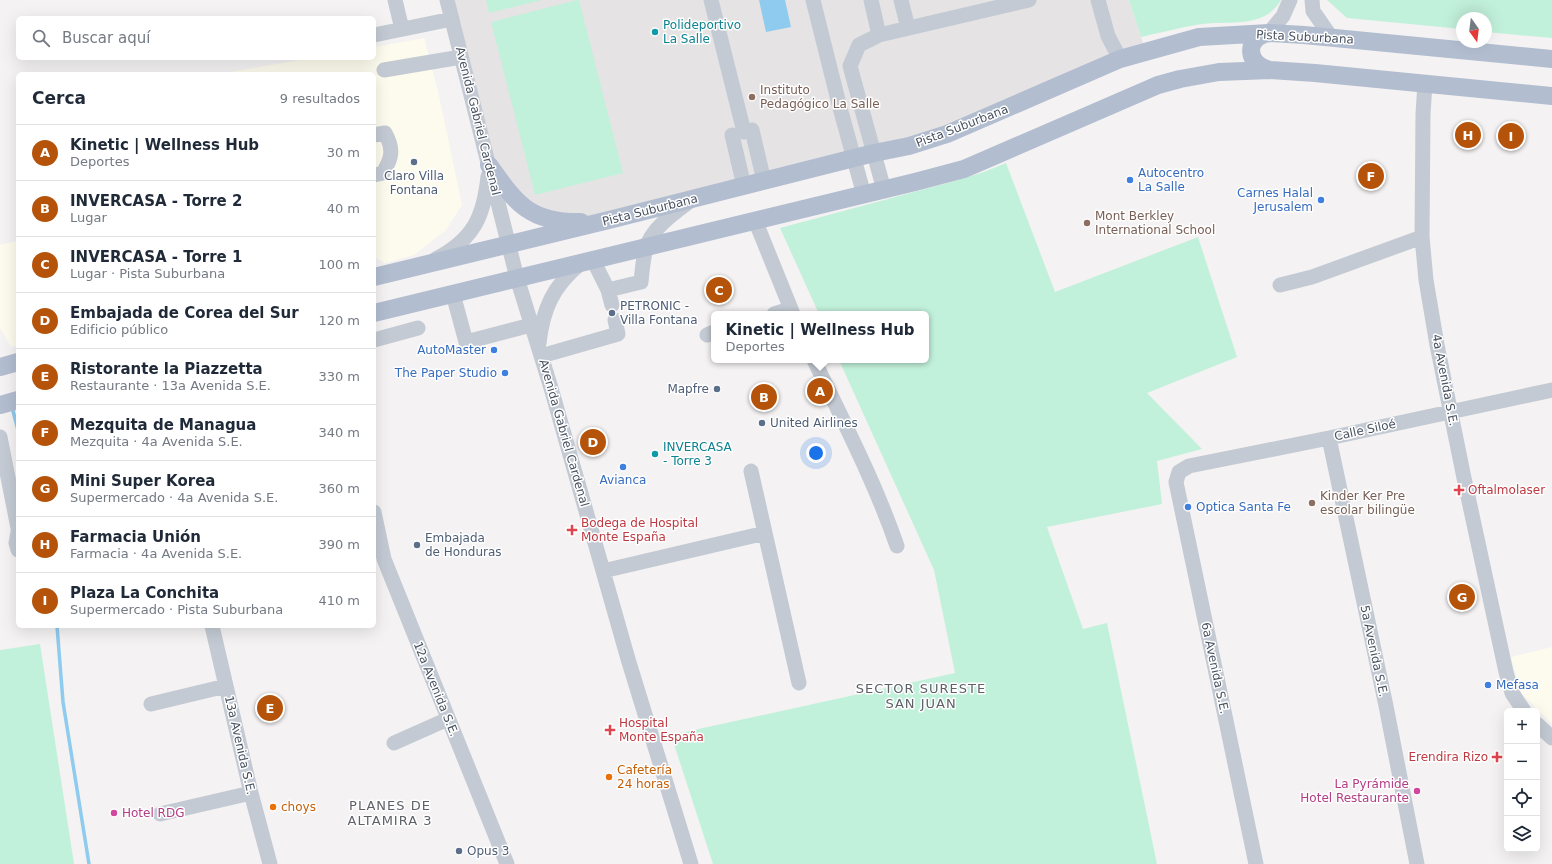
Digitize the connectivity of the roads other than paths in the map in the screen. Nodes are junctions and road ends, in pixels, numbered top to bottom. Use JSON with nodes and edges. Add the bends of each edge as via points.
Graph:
{"nodes":[{"id":1,"x":395,"y":0,"type":"edge"},
{"id":2,"x":447,"y":0,"type":"edge"},
{"id":3,"x":711,"y":0,"type":"edge"},
{"id":4,"x":813,"y":0,"type":"edge"},
{"id":5,"x":871,"y":0,"type":"edge"},
{"id":6,"x":901,"y":0,"type":"edge"},
{"id":7,"x":1029,"y":0,"type":"edge"},
{"id":8,"x":1098,"y":0,"type":"edge"},
{"id":9,"x":1290,"y":0,"type":"edge"},
{"id":10,"x":1312,"y":0,"type":"edge"},
{"id":11,"x":452,"y":19,"type":"junction"},
{"id":12,"x":908,"y":28,"type":"junction"},
{"id":13,"x":402,"y":29,"type":"junction"},
{"id":14,"x":1269,"y":33,"type":"junction"},
{"id":15,"x":376,"y":35,"type":"edge"},
{"id":16,"x":879,"y":35,"type":"junction"},
{"id":17,"x":1331,"y":37,"type":"junction"},
{"id":18,"x":461,"y":57,"type":"junction"},
{"id":19,"x":1120,"y":59,"type":"junction"},
{"id":20,"x":1552,"y":59,"type":"edge"},
{"id":21,"x":850,"y":66,"type":"junction"},
{"id":22,"x":384,"y":70,"type":"dead end"},
{"id":23,"x":831,"y":70,"type":"junction"},
{"id":24,"x":1270,"y":70,"type":"junction"},
{"id":25,"x":1425,"y":83,"type":"junction"},
{"id":26,"x":1552,"y":96,"type":"edge"},
{"id":27,"x":742,"y":132,"type":"junction"},
{"id":28,"x":376,"y":135,"type":"edge"},
{"id":29,"x":874,"y":153,"type":"junction"},
{"id":30,"x":854,"y":158,"type":"junction"},
{"id":31,"x":489,"y":165,"type":"junction"},
{"id":32,"x":376,"y":175,"type":"edge"},
{"id":33,"x":764,"y":181,"type":"junction"},
{"id":34,"x":744,"y":186,"type":"junction"},
{"id":35,"x":884,"y":190,"type":"junction"},
{"id":36,"x":864,"y":195,"type":"junction"},
{"id":37,"x":692,"y":199,"type":"junction"},
{"id":38,"x":613,"y":219,"type":"junction"},
{"id":39,"x":754,"y":220,"type":"junction"},
{"id":40,"x":1422,"y":237,"type":"junction"},
{"id":41,"x":508,"y":245,"type":"junction"},
{"id":42,"x":646,"y":248,"type":"junction"},
{"id":43,"x":587,"y":262,"type":"junction"},
{"id":44,"x":423,"y":265,"type":"junction"},
{"id":45,"x":376,"y":276,"type":"edge"},
{"id":46,"x":516,"y":278,"type":"junction"},
{"id":47,"x":1280,"y":285,"type":"dead end"},
{"id":48,"x":608,"y":290,"type":"junction"},
{"id":49,"x":453,"y":294,"type":"junction"},
{"id":50,"x":612,"y":305,"type":"dead end"},
{"id":51,"x":792,"y":311,"type":"edge"},
{"id":52,"x":376,"y":313,"type":"edge"},
{"id":53,"x":615,"y":320,"type":"dead end"},
{"id":54,"x":531,"y":325,"type":"junction"},
{"id":55,"x":418,"y":328,"type":"dead end"},
{"id":56,"x":376,"y":339,"type":"edge"},
{"id":57,"x":539,"y":352,"type":"junction"},
{"id":58,"x":16,"y":363,"type":"edge"},
{"id":59,"x":815,"y":363,"type":"edge"},
{"id":60,"x":0,"y":367,"type":"edge"},
{"id":61,"x":1552,"y":390,"type":"edge"},
{"id":62,"x":16,"y":401,"type":"edge"},
{"id":63,"x":0,"y":405,"type":"edge"},
{"id":64,"x":1451,"y":412,"type":"junction"},
{"id":65,"x":0,"y":437,"type":"edge"},
{"id":66,"x":1329,"y":438,"type":"junction"},
{"id":67,"x":751,"y":471,"type":"dead end"},
{"id":68,"x":1178,"y":472,"type":"joint"},
{"id":69,"x":16,"y":518,"type":"edge"},
{"id":70,"x":376,"y":531,"type":"edge"},
{"id":71,"x":765,"y":533,"type":"junction"},
{"id":72,"x":898,"y":546,"type":"dead end"},
{"id":73,"x":379,"y":560,"type":"edge"},
{"id":74,"x":603,"y":571,"type":"junction"},
{"id":75,"x":212,"y":628,"type":"edge"},
{"id":76,"x":799,"y":683,"type":"dead end"},
{"id":77,"x":226,"y":686,"type":"junction"},
{"id":78,"x":151,"y":704,"type":"dead end"},
{"id":79,"x":1522,"y":708,"type":"edge"},
{"id":80,"x":448,"y":719,"type":"junction"},
{"id":81,"x":1540,"y":727,"type":"edge"},
{"id":82,"x":1552,"y":738,"type":"edge"},
{"id":83,"x":394,"y":743,"type":"dead end"},
{"id":84,"x":251,"y":793,"type":"junction"},
{"id":85,"x":160,"y":814,"type":"dead end"},
{"id":86,"x":270,"y":864,"type":"edge"},
{"id":87,"x":507,"y":864,"type":"edge"},
{"id":88,"x":691,"y":864,"type":"edge"},
{"id":89,"x":1256,"y":864,"type":"edge"},
{"id":90,"x":1417,"y":864,"type":"edge"}],
"edges":[{"from":1,"to":13,"type":"street"},
{"from":2,"to":11,"type":"street","name":"Avenida Gabriel Cardenal"},
{"from":3,"to":27,"type":"street"},
{"from":4,"to":23,"type":"street"},
{"from":5,"to":16,"type":"street"},
{"from":6,"to":12,"type":"street"},
{"from":7,"to":12,"type":"street"},
{"from":8,"to":19,"type":"street","via":[[1108,36]]},
{"from":9,"to":14,"type":"street","via":[[1283,16]]},
{"from":10,"to":17,"type":"street","via":[[1313,10]]},
{"from":11,"to":13,"type":"street"},
{"from":11,"to":18,"type":"street","name":"Avenida Gabriel Cardenal"},
{"from":12,"to":16,"type":"street"},
{"from":13,"to":15,"type":"street"},
{"from":14,"to":17,"type":"main road","name":"Pista Suburbana"},
{"from":14,"to":19,"type":"main road","name":"Pista Suburbana","via":[[1199,37]]},
{"from":14,"to":24,"type":"main road","via":[[1262,34],[1251,49],[1257,65]]},
{"from":16,"to":21,"type":"street","via":[[858,45]]},
{"from":17,"to":20,"type":"main road","name":"Pista Suburbana"},
{"from":18,"to":22,"type":"street"},
{"from":18,"to":31,"type":"street","name":"Avenida Gabriel Cardenal"},
{"from":19,"to":29,"type":"main road","name":"Pista Suburbana","via":[[947,134],[909,146]]},
{"from":21,"to":23,"type":"street"},
{"from":21,"to":29,"type":"street"},
{"from":23,"to":30,"type":"street"},
{"from":24,"to":25,"type":"main road"},
{"from":24,"to":35,"type":"main road","via":[[1219,72],[1158,85],[964,169]]},
{"from":25,"to":26,"type":"main road"},
{"from":25,"to":40,"type":"street","name":"4a Avenida S.E."},
{"from":27,"to":33,"type":"street"},
{"from":27,"to":34,"type":"street"},
{"from":28,"to":32,"type":"street","via":[[385,133],[390,143],[391,160],[383,173]]},
{"from":29,"to":30,"type":"main road","name":"Pista Suburbana"},
{"from":29,"to":35,"type":"street"},
{"from":30,"to":33,"type":"main road","name":"Pista Suburbana"},
{"from":30,"to":36,"type":"street"},
{"from":31,"to":38,"type":"main road","via":[[515,200],[537,215],[566,221]]},
{"from":31,"to":41,"type":"street","name":"Avenida Gabriel Cardenal"},
{"from":31,"to":44,"type":"street","via":[[482,210],[471,233],[453,249]]},
{"from":33,"to":34,"type":"main road","name":"Pista Suburbana"},
{"from":34,"to":37,"type":"main road","name":"Pista Suburbana"},
{"from":35,"to":36,"type":"main road"},
{"from":36,"to":39,"type":"main road"},
{"from":37,"to":38,"type":"main road","name":"Pista Suburbana"},
{"from":37,"to":42,"type":"street","via":[[652,235]]},
{"from":38,"to":41,"type":"main road","name":"Pista Suburbana"},
{"from":39,"to":42,"type":"main road"},
{"from":39,"to":51,"type":"street"},
{"from":40,"to":47,"type":"street","via":[[1312,277]]},
{"from":40,"to":64,"type":"street","name":"4a Avenida S.E.","via":[[1426,280]]},
{"from":41,"to":44,"type":"main road","name":"Pista Suburbana"},
{"from":41,"to":46,"type":"street","name":"Avenida Gabriel Cardenal"},
{"from":42,"to":43,"type":"main road"},
{"from":42,"to":48,"type":"street","via":[[641,282]]},
{"from":43,"to":46,"type":"main road"},
{"from":43,"to":48,"type":"street"},
{"from":43,"to":57,"type":"street","via":[[560,282],[551,297],[542,324]]},
{"from":44,"to":45,"type":"main road","name":"Pista Suburbana"},
{"from":46,"to":49,"type":"main road"},
{"from":46,"to":54,"type":"street","name":"Avenida Gabriel Cardenal"},
{"from":48,"to":50,"type":"street"},
{"from":49,"to":52,"type":"main road"},
{"from":49,"to":54,"type":"street","via":[[466,342]]},
{"from":53,"to":57,"type":"street","via":[[618,334]]},
{"from":54,"to":57,"type":"street","name":"Avenida Gabriel Cardenal"},
{"from":55,"to":56,"type":"street"},
{"from":57,"to":74,"type":"street","name":"Avenida Gabriel Cardenal"},
{"from":58,"to":60,"type":"main road"},
{"from":59,"to":72,"type":"street","via":[[887,515]]},
{"from":61,"to":64,"type":"street","name":"Calle Siloé"},
{"from":62,"to":63,"type":"main road"},
{"from":64,"to":66,"type":"street","name":"Calle Siloé"},
{"from":64,"to":79,"type":"street","name":"4a Avenida S.E.","via":[[1506,672],[1512,693]]},
{"from":65,"to":69,"type":"street"},
{"from":66,"to":68,"type":"street","name":"Calle Siloé","via":[[1189,466]]},
{"from":66,"to":90,"type":"street","name":"5a Avenida S.E."},
{"from":67,"to":71,"type":"street"},
{"from":68,"to":89,"type":"street","name":"6a Avenida S.E.","via":[[1176,482]]},
{"from":70,"to":73,"type":"street","name":"12a Avenida S.E."},
{"from":71,"to":74,"type":"street"},
{"from":71,"to":76,"type":"street"},
{"from":73,"to":80,"type":"street","name":"12a Avenida S.E."},
{"from":74,"to":88,"type":"street","name":"Avenida Gabriel Cardenal"},
{"from":75,"to":77,"type":"street","name":"13a Avenida S.E."},
{"from":77,"to":78,"type":"street"},
{"from":77,"to":84,"type":"street","name":"13a Avenida S.E."},
{"from":80,"to":83,"type":"street"},
{"from":80,"to":87,"type":"street","name":"12a Avenida S.E."},
{"from":81,"to":82,"type":"street"},
{"from":84,"to":85,"type":"street"},
{"from":84,"to":86,"type":"street","name":"13a Avenida S.E."}]}
